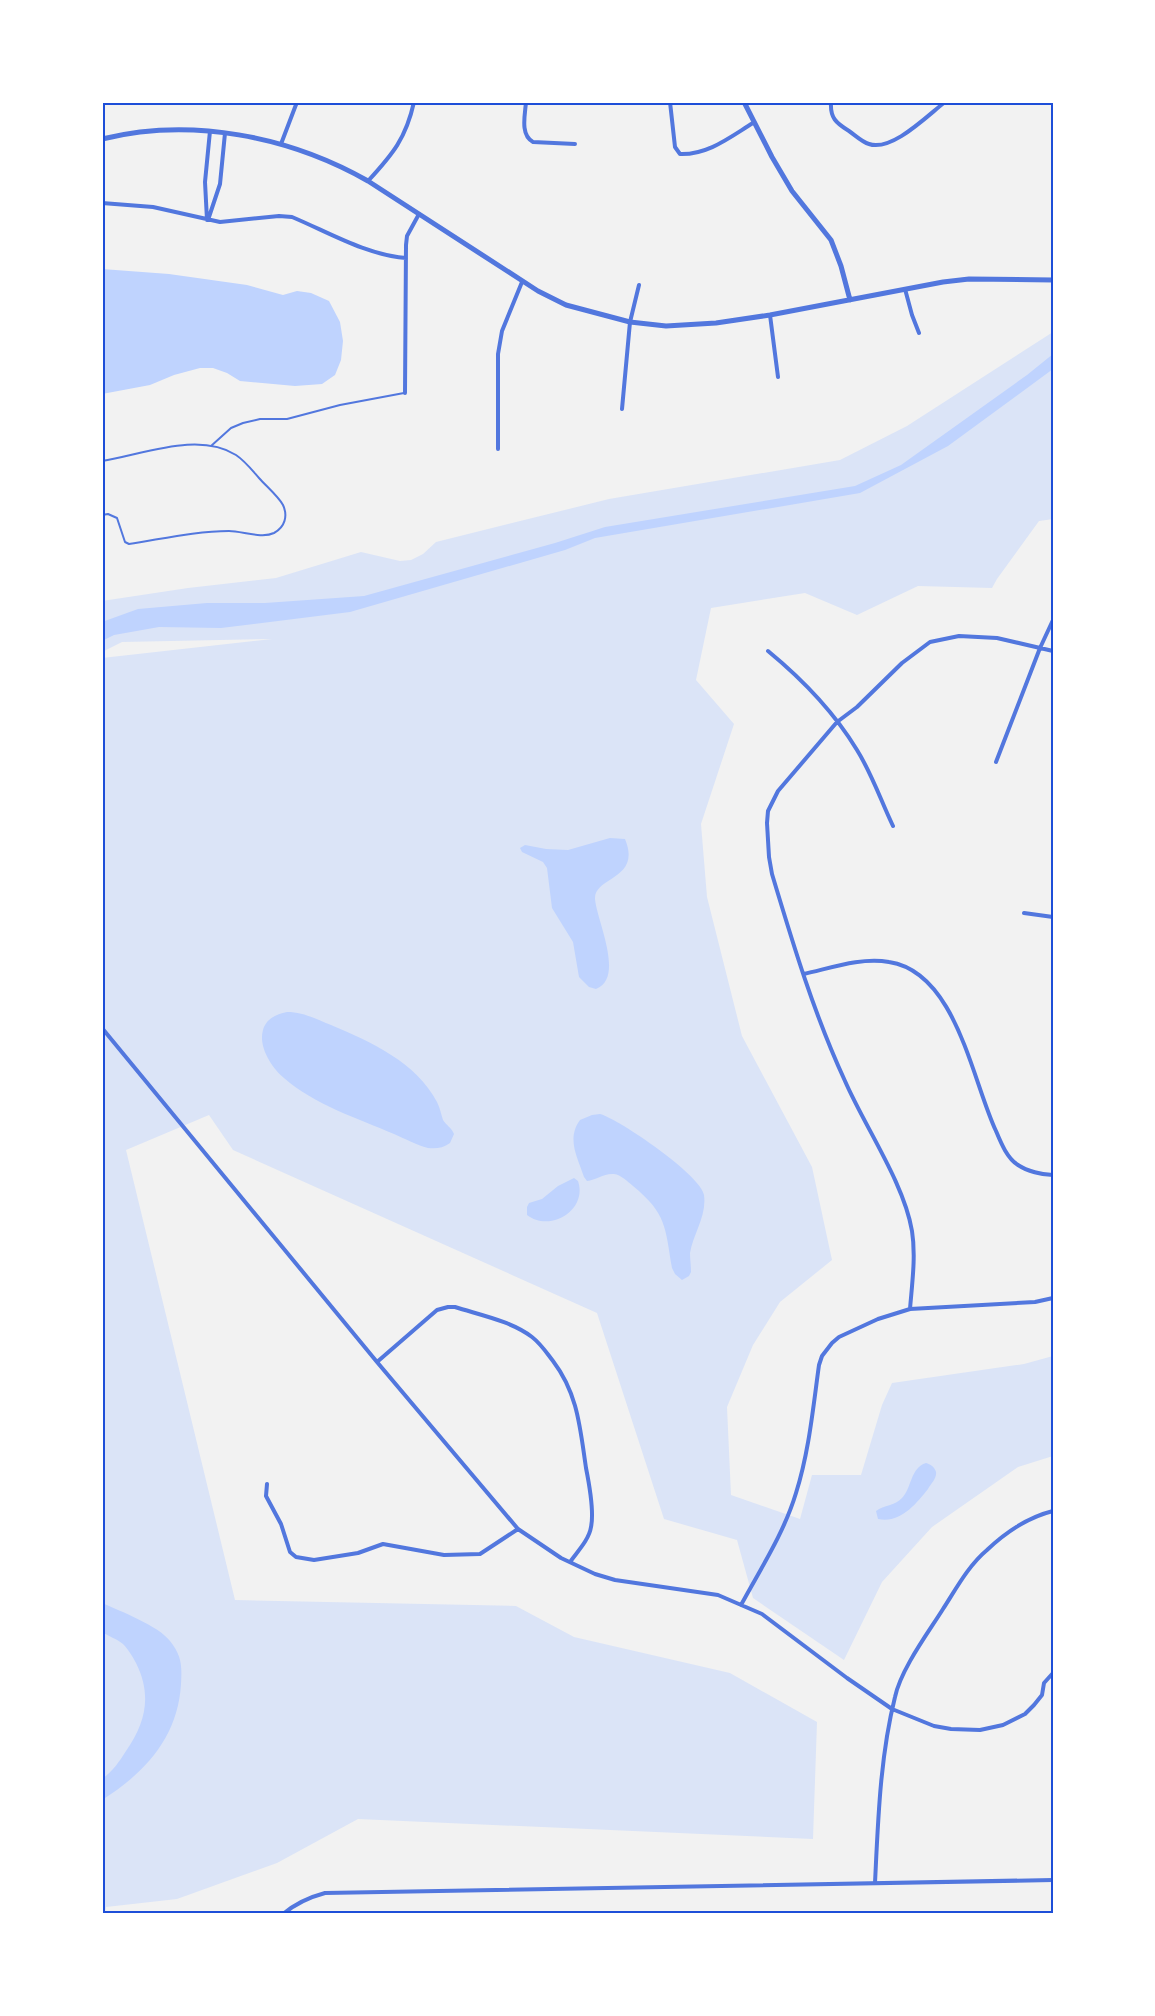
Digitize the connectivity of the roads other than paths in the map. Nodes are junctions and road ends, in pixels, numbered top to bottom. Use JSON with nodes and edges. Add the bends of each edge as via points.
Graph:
{"nodes":[{"id":1,"x":297,"y":102,"type":"edge"},
{"id":2,"x":414,"y":102,"type":"edge"},
{"id":3,"x":526,"y":102,"type":"edge"},
{"id":4,"x":670,"y":102,"type":"edge"},
{"id":5,"x":744,"y":102,"type":"edge"},
{"id":6,"x":831,"y":102,"type":"edge"},
{"id":7,"x":945,"y":102,"type":"edge"},
{"id":8,"x":753,"y":123,"type":"junction"},
{"id":9,"x":210,"y":132,"type":"junction"},
{"id":10,"x":225,"y":134,"type":"junction"},
{"id":11,"x":102,"y":139,"type":"edge"},
{"id":12,"x":575,"y":144,"type":"dead end"},
{"id":13,"x":280,"y":145,"type":"junction"},
{"id":14,"x":368,"y":181,"type":"junction"},
{"id":15,"x":102,"y":203,"type":"edge"},
{"id":16,"x":419,"y":214,"type":"junction"},
{"id":17,"x":207,"y":220,"type":"junction"},
{"id":18,"x":406,"y":258,"type":"junction"},
{"id":19,"x":1053,"y":280,"type":"edge"},
{"id":20,"x":522,"y":282,"type":"junction"},
{"id":21,"x":639,"y":285,"type":"dead end"},
{"id":22,"x":905,"y":289,"type":"junction"},
{"id":23,"x":850,"y":300,"type":"junction"},
{"id":24,"x":770,"y":315,"type":"junction"},
{"id":25,"x":630,"y":322,"type":"junction"},
{"id":26,"x":919,"y":333,"type":"dead end"},
{"id":27,"x":778,"y":377,"type":"dead end"},
{"id":28,"x":405,"y":393,"type":"joint"},
{"id":29,"x":622,"y":409,"type":"dead end"},
{"id":30,"x":211,"y":446,"type":"junction"},
{"id":31,"x":498,"y":449,"type":"dead end"},
{"id":32,"x":102,"y":461,"type":"edge"},
{"id":33,"x":102,"y":515,"type":"edge"},
{"id":34,"x":1053,"y":620,"type":"edge"},
{"id":35,"x":1040,"y":648,"type":"junction"},
{"id":36,"x":768,"y":651,"type":"dead end"},
{"id":37,"x":1053,"y":651,"type":"edge"},
{"id":38,"x":837,"y":722,"type":"junction"},
{"id":39,"x":996,"y":762,"type":"dead end"},
{"id":40,"x":893,"y":826,"type":"dead end"},
{"id":41,"x":1024,"y":913,"type":"dead end"},
{"id":42,"x":1053,"y":917,"type":"edge"},
{"id":43,"x":804,"y":974,"type":"junction"},
{"id":44,"x":102,"y":1028,"type":"edge"},
{"id":45,"x":1053,"y":1175,"type":"edge"},
{"id":46,"x":1053,"y":1298,"type":"edge"},
{"id":47,"x":910,"y":1309,"type":"junction"},
{"id":48,"x":377,"y":1362,"type":"junction"},
{"id":49,"x":267,"y":1484,"type":"dead end"},
{"id":50,"x":1053,"y":1510,"type":"edge"},
{"id":51,"x":518,"y":1528,"type":"junction"},
{"id":52,"x":570,"y":1563,"type":"junction"},
{"id":53,"x":741,"y":1605,"type":"junction"},
{"id":54,"x":1053,"y":1673,"type":"edge"},
{"id":55,"x":892,"y":1709,"type":"junction"},
{"id":56,"x":1053,"y":1880,"type":"edge"},
{"id":57,"x":875,"y":1883,"type":"junction"},
{"id":58,"x":283,"y":1914,"type":"edge"}],
"edges":[{"from":1,"to":13,"type":"street"},
{"from":2,"to":14,"type":"street","via":[[404,137]]},
{"from":3,"to":12,"type":"street","via":[[528,139]]},
{"from":4,"to":8,"type":"street","via":[[675,147],[680,154],[709,149]]},
{"from":5,"to":8,"type":"street"},
{"from":6,"to":7,"type":"street","via":[[832,118],[837,123],[869,144],[880,145],[898,138]]},
{"from":8,"to":23,"type":"street","via":[[792,191],[831,240]]},
{"from":9,"to":10,"type":"street"},
{"from":9,"to":11,"type":"street","via":[[163,129]]},
{"from":9,"to":17,"type":"street","via":[[205,182]]},
{"from":10,"to":13,"type":"street"},
{"from":10,"to":17,"type":"street","via":[[220,184]]},
{"from":13,"to":14,"type":"street","via":[[347,169]]},
{"from":14,"to":16,"type":"street"},
{"from":15,"to":17,"type":"street","via":[[153,207]]},
{"from":16,"to":18,"type":"street","via":[[407,236]]},
{"from":16,"to":20,"type":"street"},
{"from":17,"to":18,"type":"street","via":[[292,217],[371,251]]},
{"from":18,"to":28,"type":"street"},
{"from":19,"to":22,"type":"street","via":[[969,279]]},
{"from":20,"to":25,"type":"street","via":[[566,305]]},
{"from":20,"to":31,"type":"street","via":[[502,331],[498,354]]},
{"from":21,"to":25,"type":"street"},
{"from":22,"to":23,"type":"street"},
{"from":22,"to":26,"type":"street"},
{"from":23,"to":24,"type":"street"},
{"from":24,"to":25,"type":"street","via":[[666,326]]},
{"from":24,"to":27,"type":"street"},
{"from":25,"to":29,"type":"street"},
{"from":28,"to":30,"type":"lane","via":[[287,419],[243,423]]},
{"from":30,"to":32,"type":"lane","via":[[161,448]]},
{"from":30,"to":33,"type":"lane","via":[[244,462],[283,505],[283,525],[273,534],[212,531],[129,544],[122,537],[117,518]]},
{"from":34,"to":35,"type":"street"},
{"from":35,"to":37,"type":"street"},
{"from":35,"to":38,"type":"street","via":[[969,636],[930,642]]},
{"from":35,"to":39,"type":"street"},
{"from":36,"to":38,"type":"street","via":[[798,676]]},
{"from":38,"to":40,"type":"street","via":[[858,751]]},
{"from":38,"to":43,"type":"street","via":[[778,791],[768,817],[772,874]]},
{"from":41,"to":42,"type":"street"},
{"from":43,"to":45,"type":"street","via":[[873,960],[904,965],[933,986],[954,1020],[1007,1153],[1017,1165]]},
{"from":43,"to":47,"type":"street","via":[[845,1082],[908,1215],[914,1248]]},
{"from":44,"to":48,"type":"street"},
{"from":46,"to":47,"type":"street"},
{"from":47,"to":53,"type":"street","via":[[839,1337],[822,1356],[796,1495],[784,1527]]},
{"from":48,"to":51,"type":"street"},
{"from":48,"to":52,"type":"street","via":[[437,1310],[448,1307],[516,1328],[545,1349],[565,1377],[574,1402],[589,1487],[592,1527]]},
{"from":49,"to":51,"type":"street","via":[[266,1496],[290,1552],[296,1557],[314,1560],[383,1544],[444,1555],[480,1554]]},
{"from":50,"to":55,"type":"street","via":[[1026,1521],[972,1565],[915,1653]]},
{"from":51,"to":52,"type":"street"},
{"from":52,"to":53,"type":"street","via":[[615,1580],[718,1595]]},
{"from":53,"to":55,"type":"street","via":[[762,1614]]},
{"from":54,"to":55,"type":"street","via":[[1034,1705],[1015,1720],[992,1728],[934,1726]]},
{"from":55,"to":57,"type":"street","via":[[879,1800]]},
{"from":56,"to":57,"type":"street"},
{"from":57,"to":58,"type":"street","via":[[325,1893],[314,1895]]}]}
